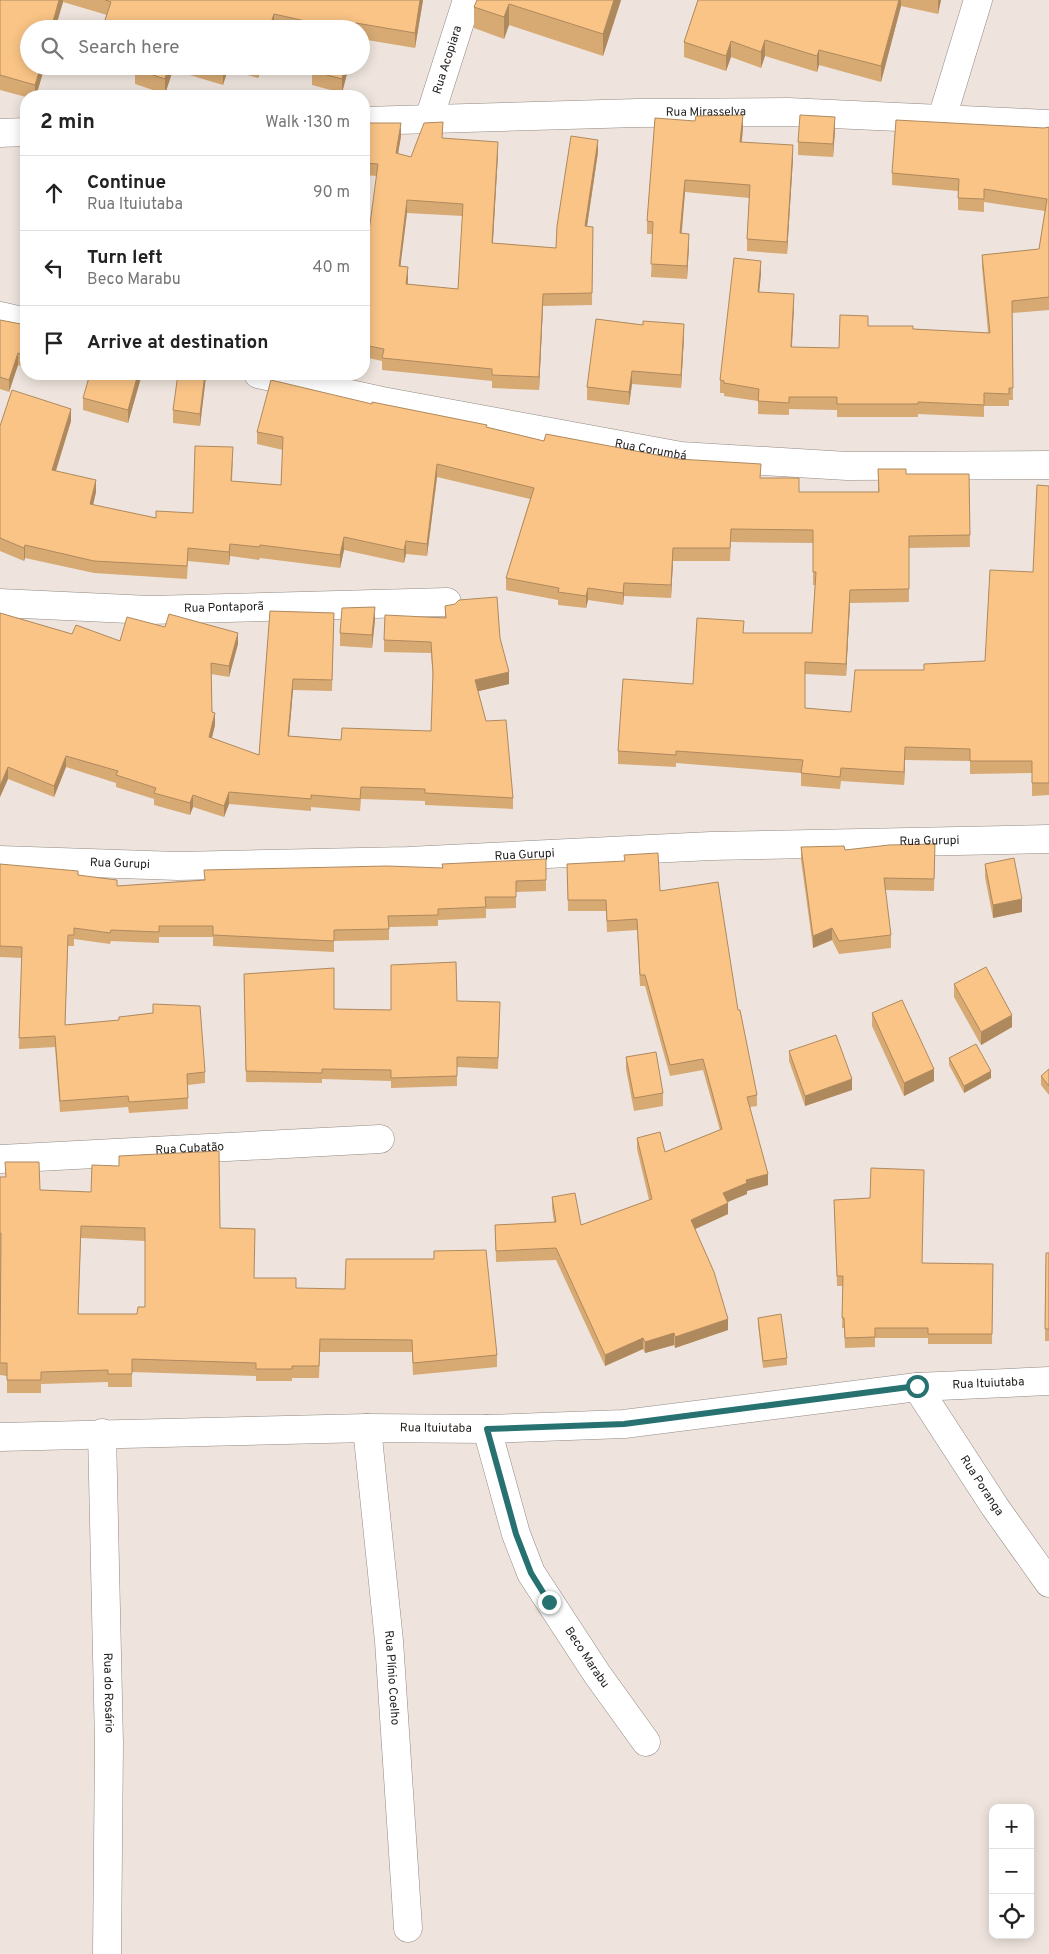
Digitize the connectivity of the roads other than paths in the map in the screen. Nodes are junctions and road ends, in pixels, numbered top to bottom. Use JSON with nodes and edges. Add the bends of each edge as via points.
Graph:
{"nodes":[{"id":1,"x":467,"y":0,"type":"edge"},
{"id":2,"x":978,"y":0,"type":"edge"},
{"id":3,"x":942,"y":118,"type":"junction"},
{"id":4,"x":429,"y":119,"type":"junction"},
{"id":5,"x":370,"y":121,"type":"edge"},
{"id":6,"x":1049,"y":124,"type":"edge"},
{"id":7,"x":20,"y":132,"type":"edge"},
{"id":8,"x":0,"y":133,"type":"edge"},
{"id":9,"x":0,"y":316,"type":"edge"},
{"id":10,"x":20,"y":321,"type":"edge"},
{"id":11,"x":287,"y":380,"type":"edge"},
{"id":12,"x":1049,"y":465,"type":"edge"},
{"id":13,"x":448,"y":602,"type":"dead end"},
{"id":14,"x":0,"y":603,"type":"edge"},
{"id":15,"x":1049,"y":840,"type":"edge"},
{"id":16,"x":0,"y":860,"type":"edge"},
{"id":17,"x":380,"y":1139,"type":"dead end"},
{"id":18,"x":0,"y":1159,"type":"edge"},
{"id":19,"x":1049,"y":1381,"type":"edge"},
{"id":20,"x":917,"y":1386,"type":"junction"},
{"id":21,"x":367,"y":1428,"type":"junction"},
{"id":22,"x":487,"y":1429,"type":"junction"},
{"id":23,"x":102,"y":1433,"type":"junction"},
{"id":24,"x":0,"y":1437,"type":"edge"},
{"id":25,"x":1049,"y":1583,"type":"edge"},
{"id":26,"x":646,"y":1742,"type":"dead end"},
{"id":27,"x":408,"y":1928,"type":"dead end"},
{"id":28,"x":107,"y":1954,"type":"edge"}],
"edges":[{"from":1,"to":4,"type":"street","name":"Rua Acopiara"},
{"from":2,"to":3,"type":"street"},
{"from":3,"to":4,"type":"street","name":"Rua Mirasselva","via":[[778,112]]},
{"from":3,"to":6,"type":"street","name":"Rua Mirasselva"},
{"from":4,"to":5,"type":"street","name":"Rua Mirasselva"},
{"from":7,"to":8,"type":"street"},
{"from":9,"to":10,"type":"street"},
{"from":11,"to":12,"type":"street","name":"Rua Corumbá","via":[[681,456],[847,466]]},
{"from":13,"to":14,"type":"street","name":"Rua Pontaporã","via":[[150,610]]},
{"from":15,"to":16,"type":"street","name":"Rua Gurupi","via":[[711,846],[408,860],[178,866]]},
{"from":17,"to":18,"type":"street","name":"Rua Cubatão"},
{"from":19,"to":20,"type":"street","name":"Rua Ituiutaba"},
{"from":20,"to":22,"type":"street","name":"Rua Ituiutaba","via":[[624,1424]]},
{"from":20,"to":25,"type":"street","name":"Rua Poranga"},
{"from":21,"to":22,"type":"street","name":"Rua Ituiutaba"},
{"from":21,"to":23,"type":"street","name":"Rua Ituiutaba"},
{"from":21,"to":27,"type":"street","name":"Rua Plínio Coelho","via":[[389,1641]]},
{"from":22,"to":26,"type":"street","name":"Beco Marabu","via":[[516,1534],[531,1573],[596,1674]]},
{"from":23,"to":24,"type":"street","name":"Rua Ituiutaba"},
{"from":23,"to":28,"type":"street","name":"Rua do Rosário","via":[[109,1742]]}]}
